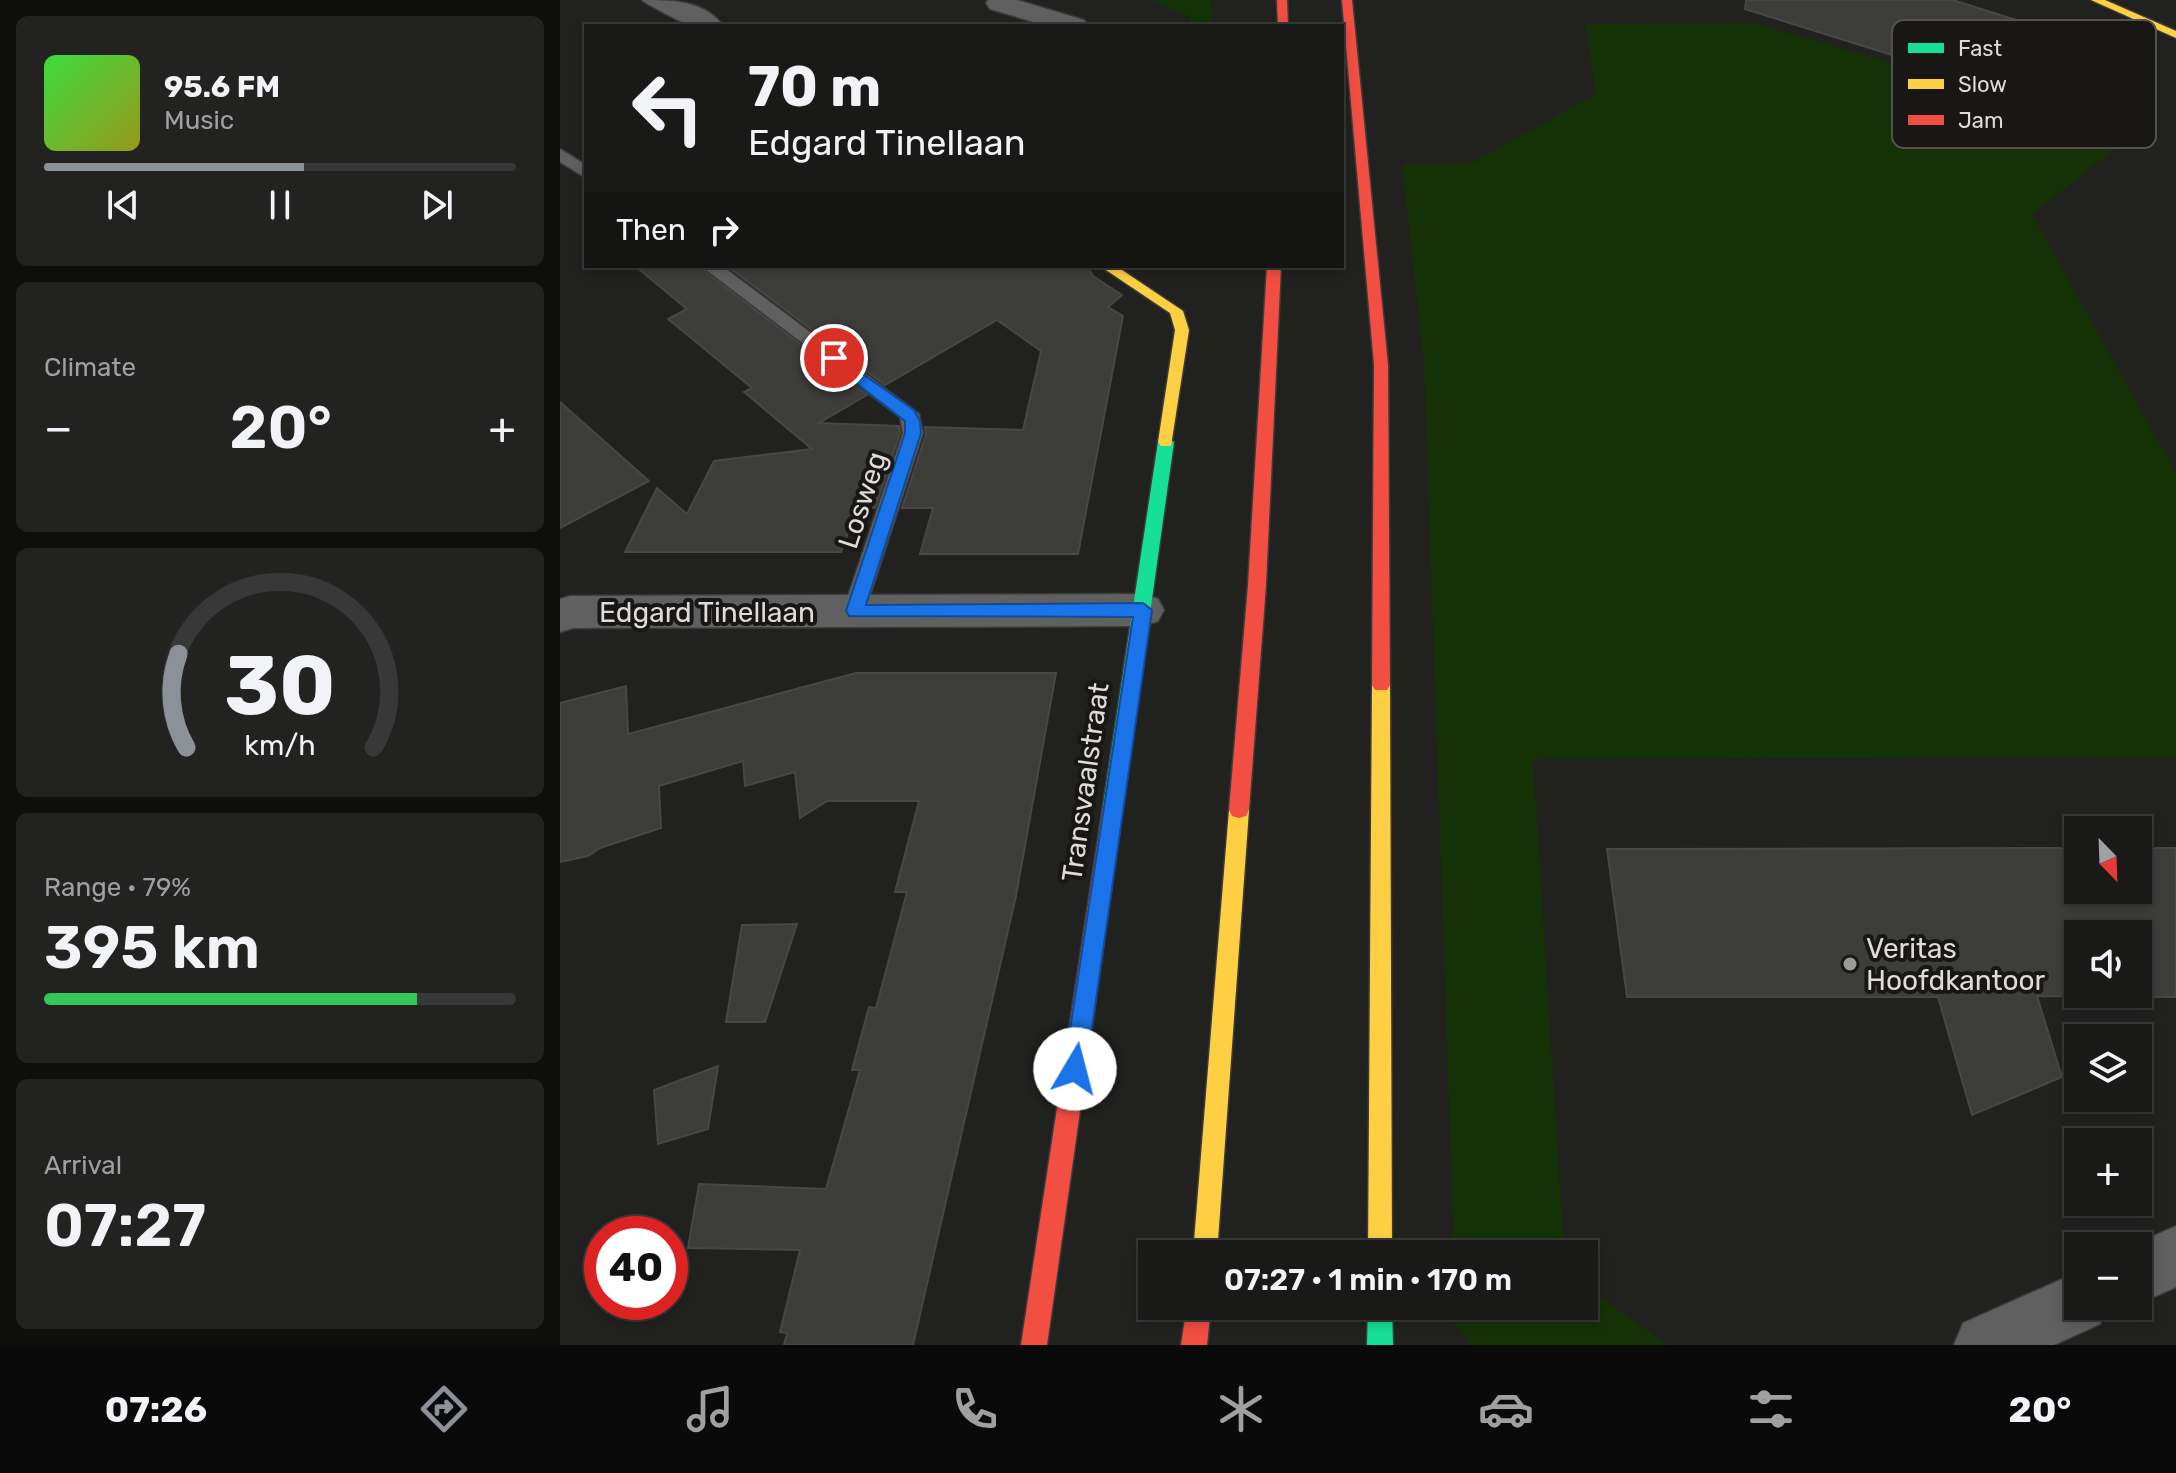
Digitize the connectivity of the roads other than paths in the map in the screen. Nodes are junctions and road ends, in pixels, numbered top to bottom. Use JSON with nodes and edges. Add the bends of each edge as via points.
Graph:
{"nodes":[{"id":1,"x":655,"y":0,"type":"edge"},
{"id":2,"x":1282,"y":0,"type":"edge"},
{"id":3,"x":1347,"y":0,"type":"edge"},
{"id":4,"x":2096,"y":0,"type":"edge"},
{"id":5,"x":993,"y":2,"type":"edge"},
{"id":6,"x":2142,"y":20,"type":"edge"},
{"id":7,"x":706,"y":24,"type":"edge"},
{"id":8,"x":986,"y":24,"type":"edge"},
{"id":9,"x":1068,"y":24,"type":"edge"},
{"id":10,"x":1283,"y":24,"type":"edge"},
{"id":11,"x":2156,"y":26,"type":"edge"},
{"id":12,"x":2176,"y":35,"type":"edge"},
{"id":13,"x":560,"y":154,"type":"edge"},
{"id":14,"x":584,"y":172,"type":"edge"},
{"id":15,"x":713,"y":268,"type":"edge"},
{"id":16,"x":1110,"y":268,"type":"edge"},
{"id":17,"x":1274,"y":268,"type":"edge"},
{"id":18,"x":563,"y":610,"type":"edge"},
{"id":19,"x":1143,"y":610,"type":"junction"},
{"id":20,"x":855,"y":611,"type":"junction"},
{"id":21,"x":1206,"y":1240,"type":"edge"},
{"id":22,"x":1380,"y":1240,"type":"edge"},
{"id":23,"x":2176,"y":1256,"type":"edge"},
{"id":24,"x":2152,"y":1267,"type":"edge"},
{"id":25,"x":2064,"y":1308,"type":"edge"},
{"id":26,"x":1197,"y":1320,"type":"edge"},
{"id":27,"x":1380,"y":1320,"type":"edge"},
{"id":28,"x":1034,"y":1345,"type":"edge"},
{"id":29,"x":1194,"y":1345,"type":"edge"},
{"id":30,"x":1380,"y":1345,"type":"edge"},
{"id":31,"x":1985,"y":1345,"type":"edge"}],
"edges":[{"from":1,"to":7,"type":"street"},
{"from":2,"to":10,"type":"main road"},
{"from":3,"to":22,"type":"main road","via":[[1381,365]]},
{"from":4,"to":6,"type":"main road"},
{"from":5,"to":8,"type":"street"},
{"from":5,"to":9,"type":"street"},
{"from":11,"to":12,"type":"main road"},
{"from":13,"to":14,"type":"lane"},
{"from":15,"to":20,"type":"lane","name":"Losweg","via":[[913,421]]},
{"from":16,"to":19,"type":"main road","name":"Transvaalstraat","via":[[1176,311],[1182,330]]},
{"from":17,"to":21,"type":"main road","via":[[1257,585]]},
{"from":18,"to":20,"type":"street","name":"Edgard Tinellaan"},
{"from":19,"to":20,"type":"street","name":"Edgard Tinellaan"},
{"from":19,"to":28,"type":"main road","name":"Transvaalstraat"},
{"from":23,"to":24,"type":"street"},
{"from":25,"to":31,"type":"street"},
{"from":26,"to":29,"type":"main road"},
{"from":27,"to":30,"type":"main road"}]}
